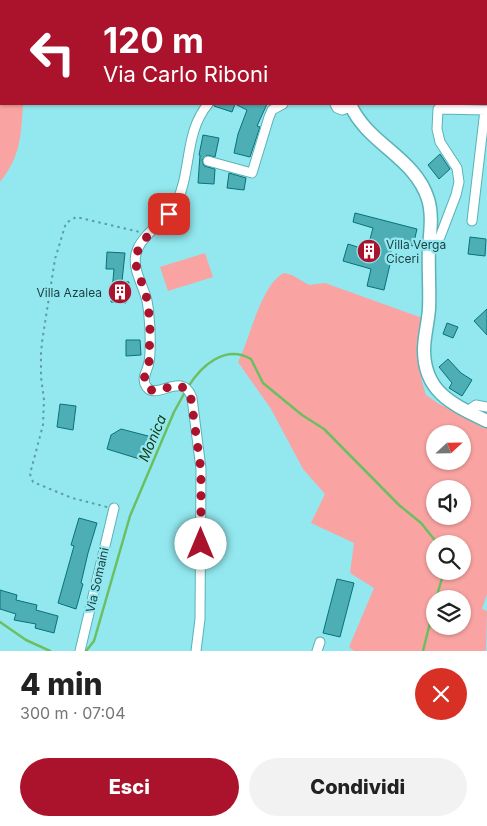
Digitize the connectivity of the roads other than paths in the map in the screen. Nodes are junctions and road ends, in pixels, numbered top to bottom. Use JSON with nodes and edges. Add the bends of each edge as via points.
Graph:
{"nodes":[{"id":1,"x":207,"y":105,"type":"edge"},
{"id":2,"x":281,"y":105,"type":"edge"},
{"id":3,"x":335,"y":105,"type":"edge"},
{"id":4,"x":351,"y":105,"type":"edge"},
{"id":5,"x":436,"y":105,"type":"edge"},
{"id":6,"x":486,"y":110,"type":"edge"},
{"id":7,"x":208,"y":161,"type":"dead end"},
{"id":8,"x":472,"y":221,"type":"dead end"},
{"id":9,"x":429,"y":246,"type":"junction"},
{"id":10,"x":487,"y":407,"type":"edge"},
{"id":11,"x":466,"y":412,"type":"junction"},
{"id":12,"x":487,"y":421,"type":"edge"},
{"id":13,"x":114,"y":508,"type":"road end"},
{"id":14,"x":80,"y":649,"type":"edge"},
{"id":15,"x":196,"y":651,"type":"edge"}],
"edges":[{"from":1,"to":15,"type":"street","via":[[193,129],[176,204],[139,247],[135,262],[148,302],[150,328],[146,386],[157,391],[175,385],[186,389],[201,470],[200,619]]},
{"from":2,"to":7,"type":"street","via":[[269,116],[252,173]]},
{"from":3,"to":4,"type":"street","via":[[342,110]]},
{"from":4,"to":9,"type":"main road","via":[[364,128],[404,162],[423,187],[431,219]]},
{"from":5,"to":6,"type":"street"},
{"from":5,"to":9,"type":"street","via":[[440,142],[456,168],[458,182],[440,237]]},
{"from":6,"to":8,"type":"street"},
{"from":9,"to":11,"type":"main road","via":[[426,365],[429,378],[438,392]]},
{"from":10,"to":11,"type":"street","via":[[476,404]]},
{"from":11,"to":12,"type":"main road"},
{"from":13,"to":14,"type":"street","name":"Via Somaini"}]}
